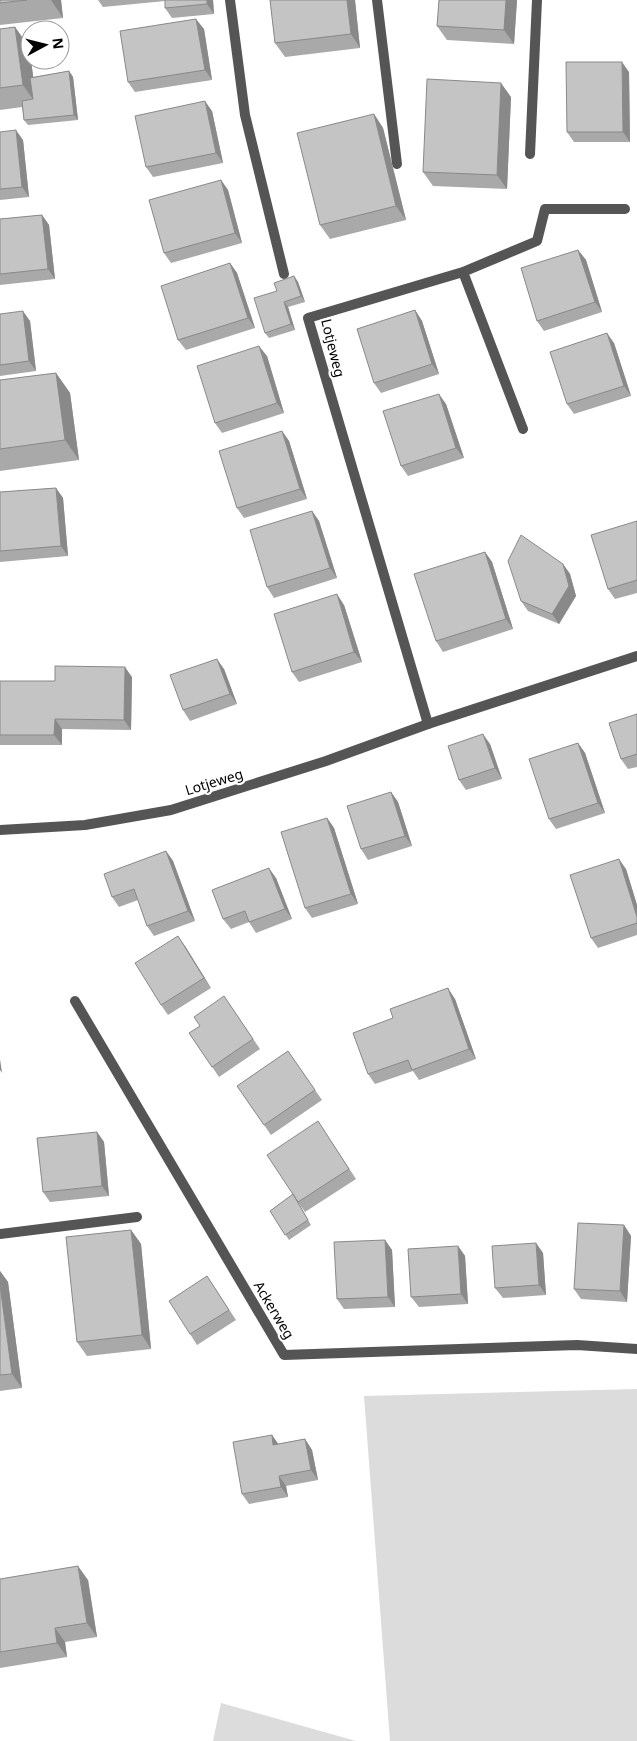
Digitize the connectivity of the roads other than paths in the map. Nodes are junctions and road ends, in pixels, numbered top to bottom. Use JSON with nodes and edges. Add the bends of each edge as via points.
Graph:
{"nodes":[{"id":1,"x":230,"y":0,"type":"edge"},
{"id":2,"x":377,"y":0,"type":"edge"},
{"id":3,"x":538,"y":0,"type":"edge"},
{"id":4,"x":530,"y":154,"type":"dead end"},
{"id":5,"x":397,"y":164,"type":"dead end"},
{"id":6,"x":625,"y":209,"type":"dead end"},
{"id":7,"x":463,"y":272,"type":"junction"},
{"id":8,"x":284,"y":274,"type":"dead end"},
{"id":9,"x":523,"y":429,"type":"dead end"},
{"id":10,"x":637,"y":656,"type":"edge"},
{"id":11,"x":428,"y":724,"type":"junction"},
{"id":12,"x":0,"y":830,"type":"edge"},
{"id":13,"x":75,"y":1001,"type":"dead end"},
{"id":14,"x":137,"y":1217,"type":"dead end"},
{"id":15,"x":0,"y":1234,"type":"edge"},
{"id":16,"x":637,"y":1349,"type":"edge"}],
"edges":[{"from":1,"to":8,"type":"street","via":[[245,115]]},
{"from":2,"to":5,"type":"street"},
{"from":3,"to":4,"type":"street"},
{"from":6,"to":7,"type":"street","name":"Lotjeweg","via":[[545,209],[537,241]]},
{"from":7,"to":9,"type":"street"},
{"from":7,"to":11,"type":"street","name":"Lotjeweg","via":[[308,318]]},
{"from":10,"to":11,"type":"street","name":"Lotjeweg"},
{"from":11,"to":12,"type":"street","name":"Lotjeweg","via":[[326,761],[171,810],[85,825]]},
{"from":13,"to":16,"type":"street","name":"Ackerweg","via":[[284,1355],[577,1344]]},
{"from":14,"to":15,"type":"street"}]}
